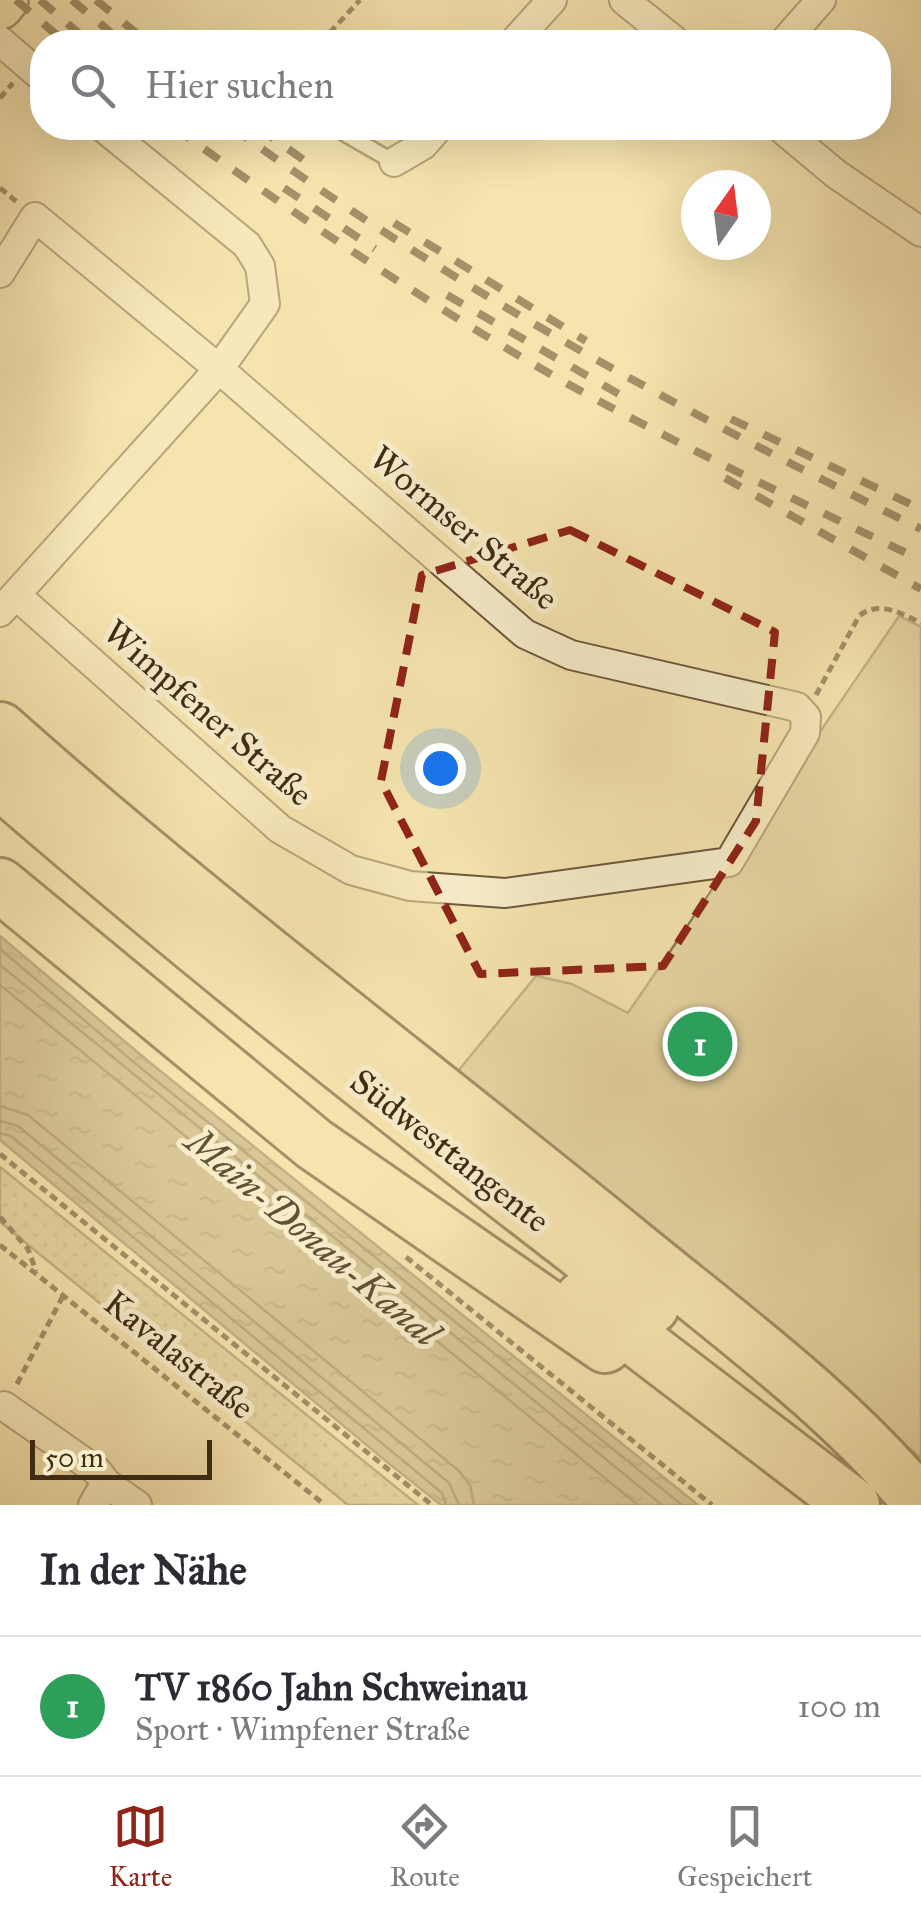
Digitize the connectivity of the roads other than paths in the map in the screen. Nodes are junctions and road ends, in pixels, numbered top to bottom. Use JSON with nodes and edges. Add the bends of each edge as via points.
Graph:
{"nodes":[{"id":1,"x":5,"y":0,"type":"edge"},
{"id":2,"x":552,"y":0,"type":"edge"},
{"id":3,"x":624,"y":0,"type":"edge"},
{"id":4,"x":822,"y":0,"type":"edge"},
{"id":5,"x":0,"y":6,"type":"edge"},
{"id":6,"x":525,"y":30,"type":"edge"},
{"id":7,"x":661,"y":30,"type":"edge"},
{"id":8,"x":795,"y":30,"type":"edge"},
{"id":9,"x":0,"y":41,"type":"edge"},
{"id":10,"x":30,"y":67,"type":"edge"},
{"id":11,"x":119,"y":140,"type":"edge"},
{"id":12,"x":356,"y":140,"type":"edge"},
{"id":13,"x":427,"y":140,"type":"edge"},
{"id":14,"x":795,"y":140,"type":"edge"},
{"id":15,"x":394,"y":162,"type":"joint"},
{"id":16,"x":921,"y":232,"type":"edge"},
{"id":17,"x":0,"y":273,"type":"edge"},
{"id":18,"x":220,"y":369,"type":"junction"},
{"id":19,"x":9,"y":604,"type":"edge"},
{"id":20,"x":806,"y":717,"type":"joint"},
{"id":21,"x":0,"y":730,"type":"edge"},
{"id":22,"x":0,"y":782,"type":"edge"},
{"id":23,"x":0,"y":830,"type":"edge"},
{"id":24,"x":0,"y":884,"type":"edge"},
{"id":25,"x":4,"y":1406,"type":"road end"},
{"id":26,"x":758,"y":1432,"type":"junction"},
{"id":27,"x":99,"y":1494,"type":"edge"},
{"id":28,"x":921,"y":1504,"type":"edge"},
{"id":29,"x":137,"y":1505,"type":"edge"},
{"id":30,"x":853,"y":1505,"type":"edge"},
{"id":31,"x":911,"y":1505,"type":"edge"}],
"edges":[{"from":1,"to":5,"type":"main road"},
{"from":2,"to":6,"type":"street"},
{"from":3,"to":7,"type":"street"},
{"from":4,"to":8,"type":"street"},
{"from":9,"to":10,"type":"street"},
{"from":11,"to":18,"type":"street","via":[[247,245],[260,266],[265,304]]},
{"from":12,"to":15,"type":"lane"},
{"from":13,"to":15,"type":"street"},
{"from":14,"to":16,"type":"street"},
{"from":17,"to":18,"type":"street","name":"Wormser Straße","via":[[35,217]]},
{"from":18,"to":19,"type":"street"},
{"from":18,"to":20,"type":"street","name":"Wormser Straße","via":[[524,634],[571,655],[797,707]]},
{"from":19,"to":20,"type":"street","name":"Wimpfener Straße","via":[[280,829],[351,870],[410,886],[505,893],[729,862],[804,733]]},
{"from":21,"to":28,"type":"highway","via":[[872,1444]]},
{"from":22,"to":31,"type":"highway","name":"Südwesttangente","via":[[424,1133]]},
{"from":23,"to":26,"type":"highway","name":"Südwesttangente","via":[[314,1090]]},
{"from":24,"to":26,"type":"highway","via":[[327,1153],[672,1394]]},
{"from":25,"to":27,"type":"street","via":[[97,1471]]},
{"from":26,"to":30,"type":"highway","name":"Südwesttangente"},
{"from":27,"to":29,"type":"street"}]}
